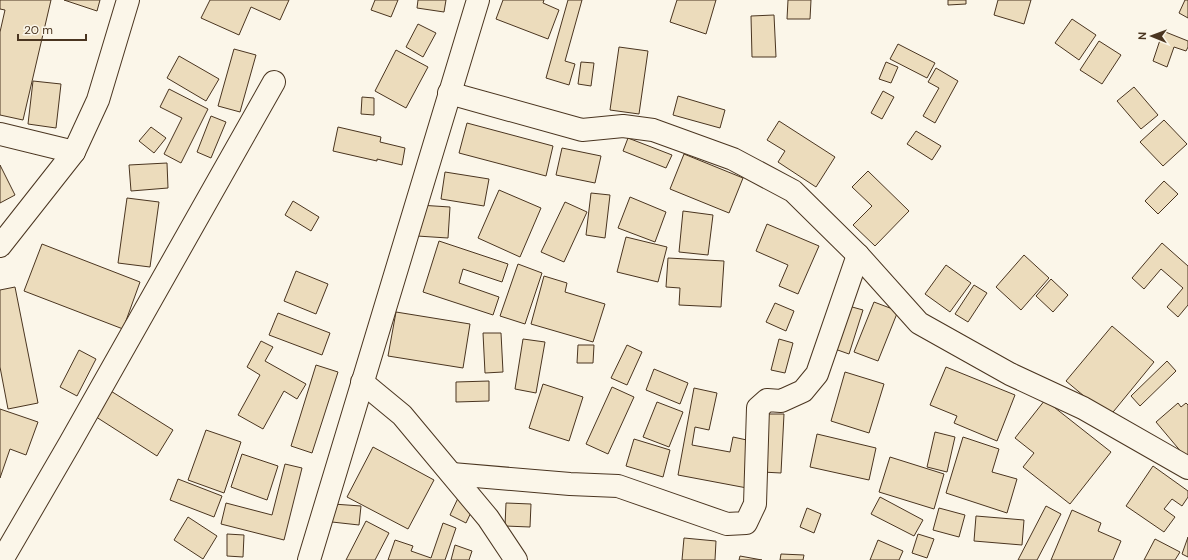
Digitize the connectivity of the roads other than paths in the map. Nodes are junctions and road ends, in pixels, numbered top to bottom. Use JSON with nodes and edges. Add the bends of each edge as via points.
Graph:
{"nodes":[{"id":1,"x":128,"y":0,"type":"edge"},
{"id":2,"x":478,"y":0,"type":"edge"},
{"id":3,"x":274,"y":82,"type":"dead end"},
{"id":4,"x":449,"y":93,"type":"junction"},
{"id":5,"x":0,"y":134,"type":"edge"},
{"id":6,"x":74,"y":152,"type":"junction"},
{"id":7,"x":0,"y":246,"type":"edge"},
{"id":8,"x":858,"y":255,"type":"junction"},
{"id":9,"x":362,"y":382,"type":"junction"},
{"id":10,"x":1188,"y":468,"type":"edge"},
{"id":11,"x":452,"y":474,"type":"junction"},
{"id":12,"x":2,"y":560,"type":"edge"},
{"id":13,"x":309,"y":560,"type":"edge"},
{"id":14,"x":516,"y":560,"type":"edge"}],
"edges":[{"from":1,"to":6,"type":"street","via":[[98,100]]},
{"from":2,"to":4,"type":"street"},
{"from":3,"to":12,"type":"street"},
{"from":4,"to":8,"type":"street","via":[[582,130],[623,126],[652,130],[733,159],[794,191]]},
{"from":4,"to":9,"type":"street"},
{"from":5,"to":6,"type":"street"},
{"from":6,"to":7,"type":"street"},
{"from":8,"to":10,"type":"street","via":[[919,324],[1010,374],[1083,408]]},
{"from":8,"to":11,"type":"street","via":[[817,374],[804,392],[781,401],[767,400],[758,408],[755,504],[746,523],[727,524],[618,486]]},
{"from":9,"to":11,"type":"street","via":[[402,415]]},
{"from":9,"to":13,"type":"street"},
{"from":11,"to":14,"type":"street","via":[[488,518]]}]}
